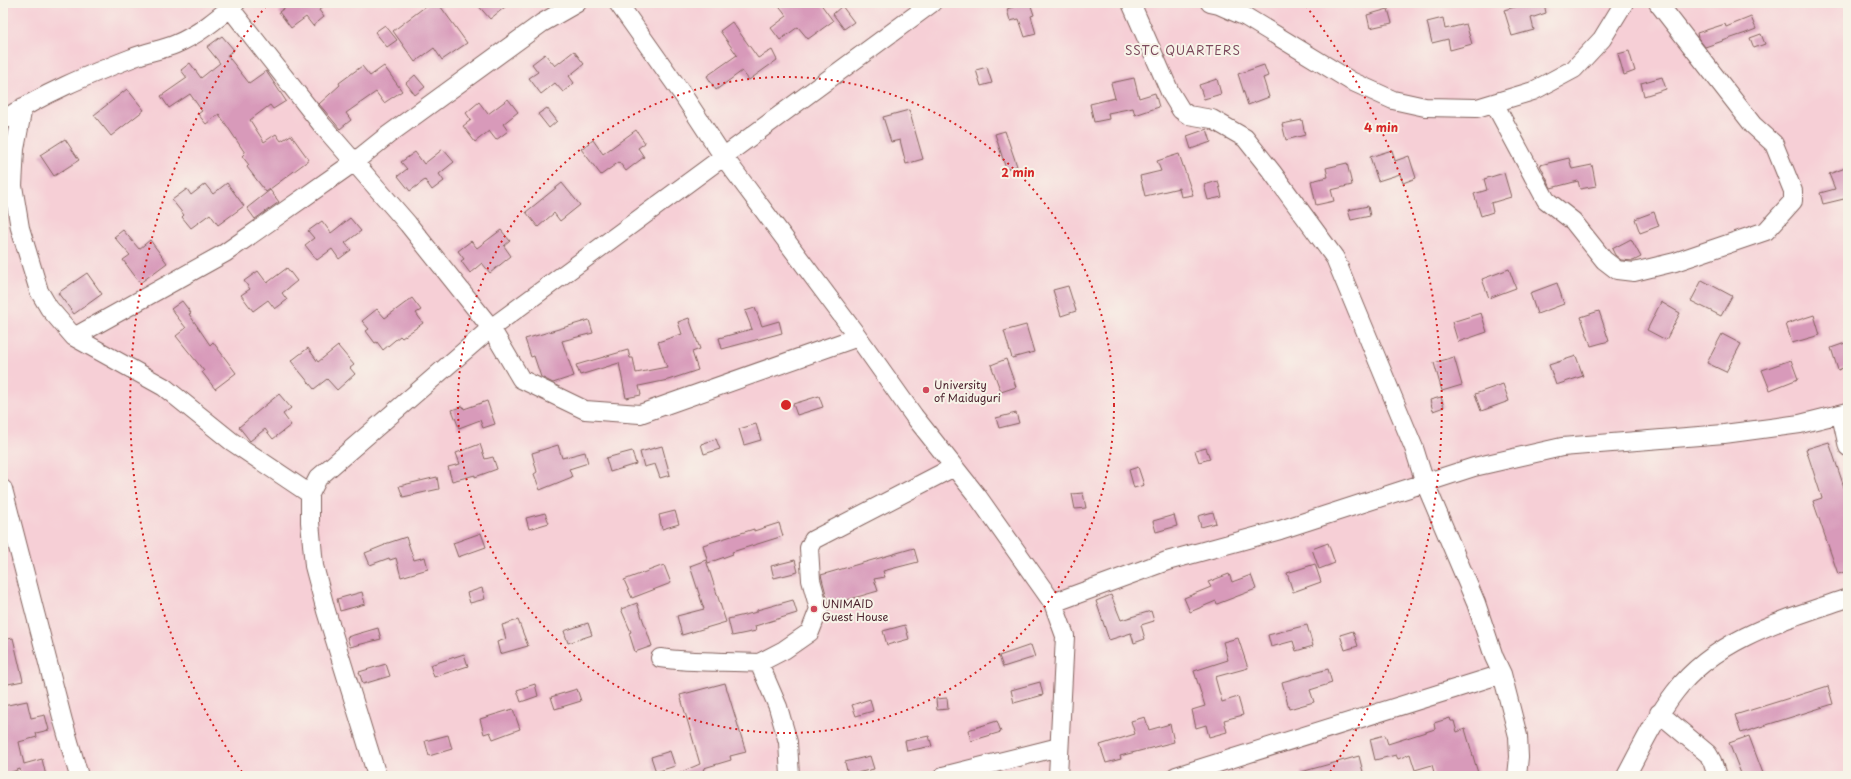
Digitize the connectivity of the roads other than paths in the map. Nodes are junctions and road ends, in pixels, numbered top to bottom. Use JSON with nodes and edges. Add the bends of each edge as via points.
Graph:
{"nodes":[{"id":1,"x":577,"y":3,"type":"edge"},
{"id":2,"x":618,"y":3,"type":"edge"},
{"id":3,"x":932,"y":3,"type":"edge"},
{"id":4,"x":1131,"y":3,"type":"edge"},
{"id":5,"x":1624,"y":3,"type":"edge"},
{"id":6,"x":1658,"y":3,"type":"edge"},
{"id":7,"x":1216,"y":4,"type":"edge"},
{"id":8,"x":233,"y":5,"type":"edge"},
{"id":9,"x":1246,"y":10,"type":"edge"},
{"id":10,"x":1494,"y":103,"type":"junction"},
{"id":11,"x":23,"y":107,"type":"junction"},
{"id":12,"x":3,"y":120,"type":"edge"},
{"id":13,"x":723,"y":156,"type":"junction"},
{"id":14,"x":354,"y":163,"type":"junction"},
{"id":15,"x":491,"y":328,"type":"junction"},
{"id":16,"x":74,"y":337,"type":"junction"},
{"id":17,"x":858,"y":337,"type":"junction"},
{"id":18,"x":1845,"y":414,"type":"edge"},
{"id":19,"x":1848,"y":447,"type":"edge"},
{"id":20,"x":954,"y":467,"type":"junction"},
{"id":21,"x":1425,"y":483,"type":"junction"},
{"id":22,"x":3,"y":489,"type":"edge"},
{"id":23,"x":310,"y":494,"type":"junction"},
{"id":24,"x":1848,"y":598,"type":"edge"},
{"id":25,"x":1053,"y":603,"type":"junction"},
{"id":26,"x":660,"y":658,"type":"dead end"},
{"id":27,"x":759,"y":663,"type":"junction"},
{"id":28,"x":1502,"y":674,"type":"junction"},
{"id":29,"x":1660,"y":714,"type":"junction"},
{"id":30,"x":1059,"y":747,"type":"junction"},
{"id":31,"x":79,"y":776,"type":"edge"},
{"id":32,"x":377,"y":776,"type":"edge"},
{"id":33,"x":790,"y":776,"type":"edge"},
{"id":34,"x":943,"y":776,"type":"edge"},
{"id":35,"x":1058,"y":776,"type":"edge"},
{"id":36,"x":1176,"y":776,"type":"edge"},
{"id":37,"x":1517,"y":776,"type":"edge"},
{"id":38,"x":1626,"y":776,"type":"edge"},
{"id":39,"x":1717,"y":776,"type":"edge"}],
"edges":[{"from":1,"to":14,"type":"street","via":[[536,28],[388,135]]},
{"from":2,"to":13,"type":"street"},
{"from":3,"to":13,"type":"street"},
{"from":4,"to":21,"type":"street","via":[[1170,92],[1181,110],[1188,115],[1212,119],[1245,138],[1335,258],[1414,448]]},
{"from":5,"to":10,"type":"street","via":[[1602,39],[1574,69],[1533,91]]},
{"from":6,"to":10,"type":"street","via":[[1753,125],[1774,144],[1793,196],[1792,201],[1766,231],[1675,262],[1634,272],[1617,270],[1604,260],[1573,221],[1546,200]]},
{"from":7,"to":9,"type":"street"},
{"from":8,"to":11,"type":"street","via":[[176,44],[133,58]]},
{"from":8,"to":14,"type":"street"},
{"from":9,"to":10,"type":"street","via":[[1350,81],[1393,100],[1425,107],[1477,108]]},
{"from":11,"to":12,"type":"street"},
{"from":11,"to":16,"type":"street","via":[[15,149],[13,186],[20,228],[39,291],[49,308]]},
{"from":13,"to":15,"type":"street"},
{"from":13,"to":17,"type":"street"},
{"from":14,"to":15,"type":"street","via":[[408,224]]},
{"from":14,"to":16,"type":"street","via":[[224,253]]},
{"from":15,"to":17,"type":"street","via":[[520,380],[585,410],[640,414]]},
{"from":15,"to":23,"type":"street","via":[[318,478]]},
{"from":16,"to":23,"type":"street","via":[[164,387],[231,441]]},
{"from":17,"to":20,"type":"street"},
{"from":18,"to":19,"type":"street"},
{"from":18,"to":21,"type":"street","via":[[1800,424],[1724,434],[1562,447],[1474,467]]},
{"from":20,"to":25,"type":"street"},
{"from":20,"to":27,"type":"street","via":[[813,540],[809,548],[811,580],[819,609],[810,632]]},
{"from":21,"to":25,"type":"street","via":[[1280,530],[1167,561]]},
{"from":21,"to":28,"type":"street","via":[[1476,603]]},
{"from":22,"to":31,"type":"street"},
{"from":23,"to":32,"type":"street","via":[[314,566]]},
{"from":24,"to":29,"type":"street","via":[[1765,627],[1717,652],[1688,676]]},
{"from":25,"to":30,"type":"street","via":[[1065,636]]},
{"from":26,"to":27,"type":"street","via":[[689,662]]},
{"from":27,"to":33,"type":"street","via":[[778,707],[788,742]]},
{"from":28,"to":36,"type":"street"},
{"from":28,"to":37,"type":"street","via":[[1518,736]]},
{"from":29,"to":38,"type":"street"},
{"from":29,"to":39,"type":"street","via":[[1708,754]]},
{"from":30,"to":34,"type":"street"},
{"from":30,"to":35,"type":"street"}]}
